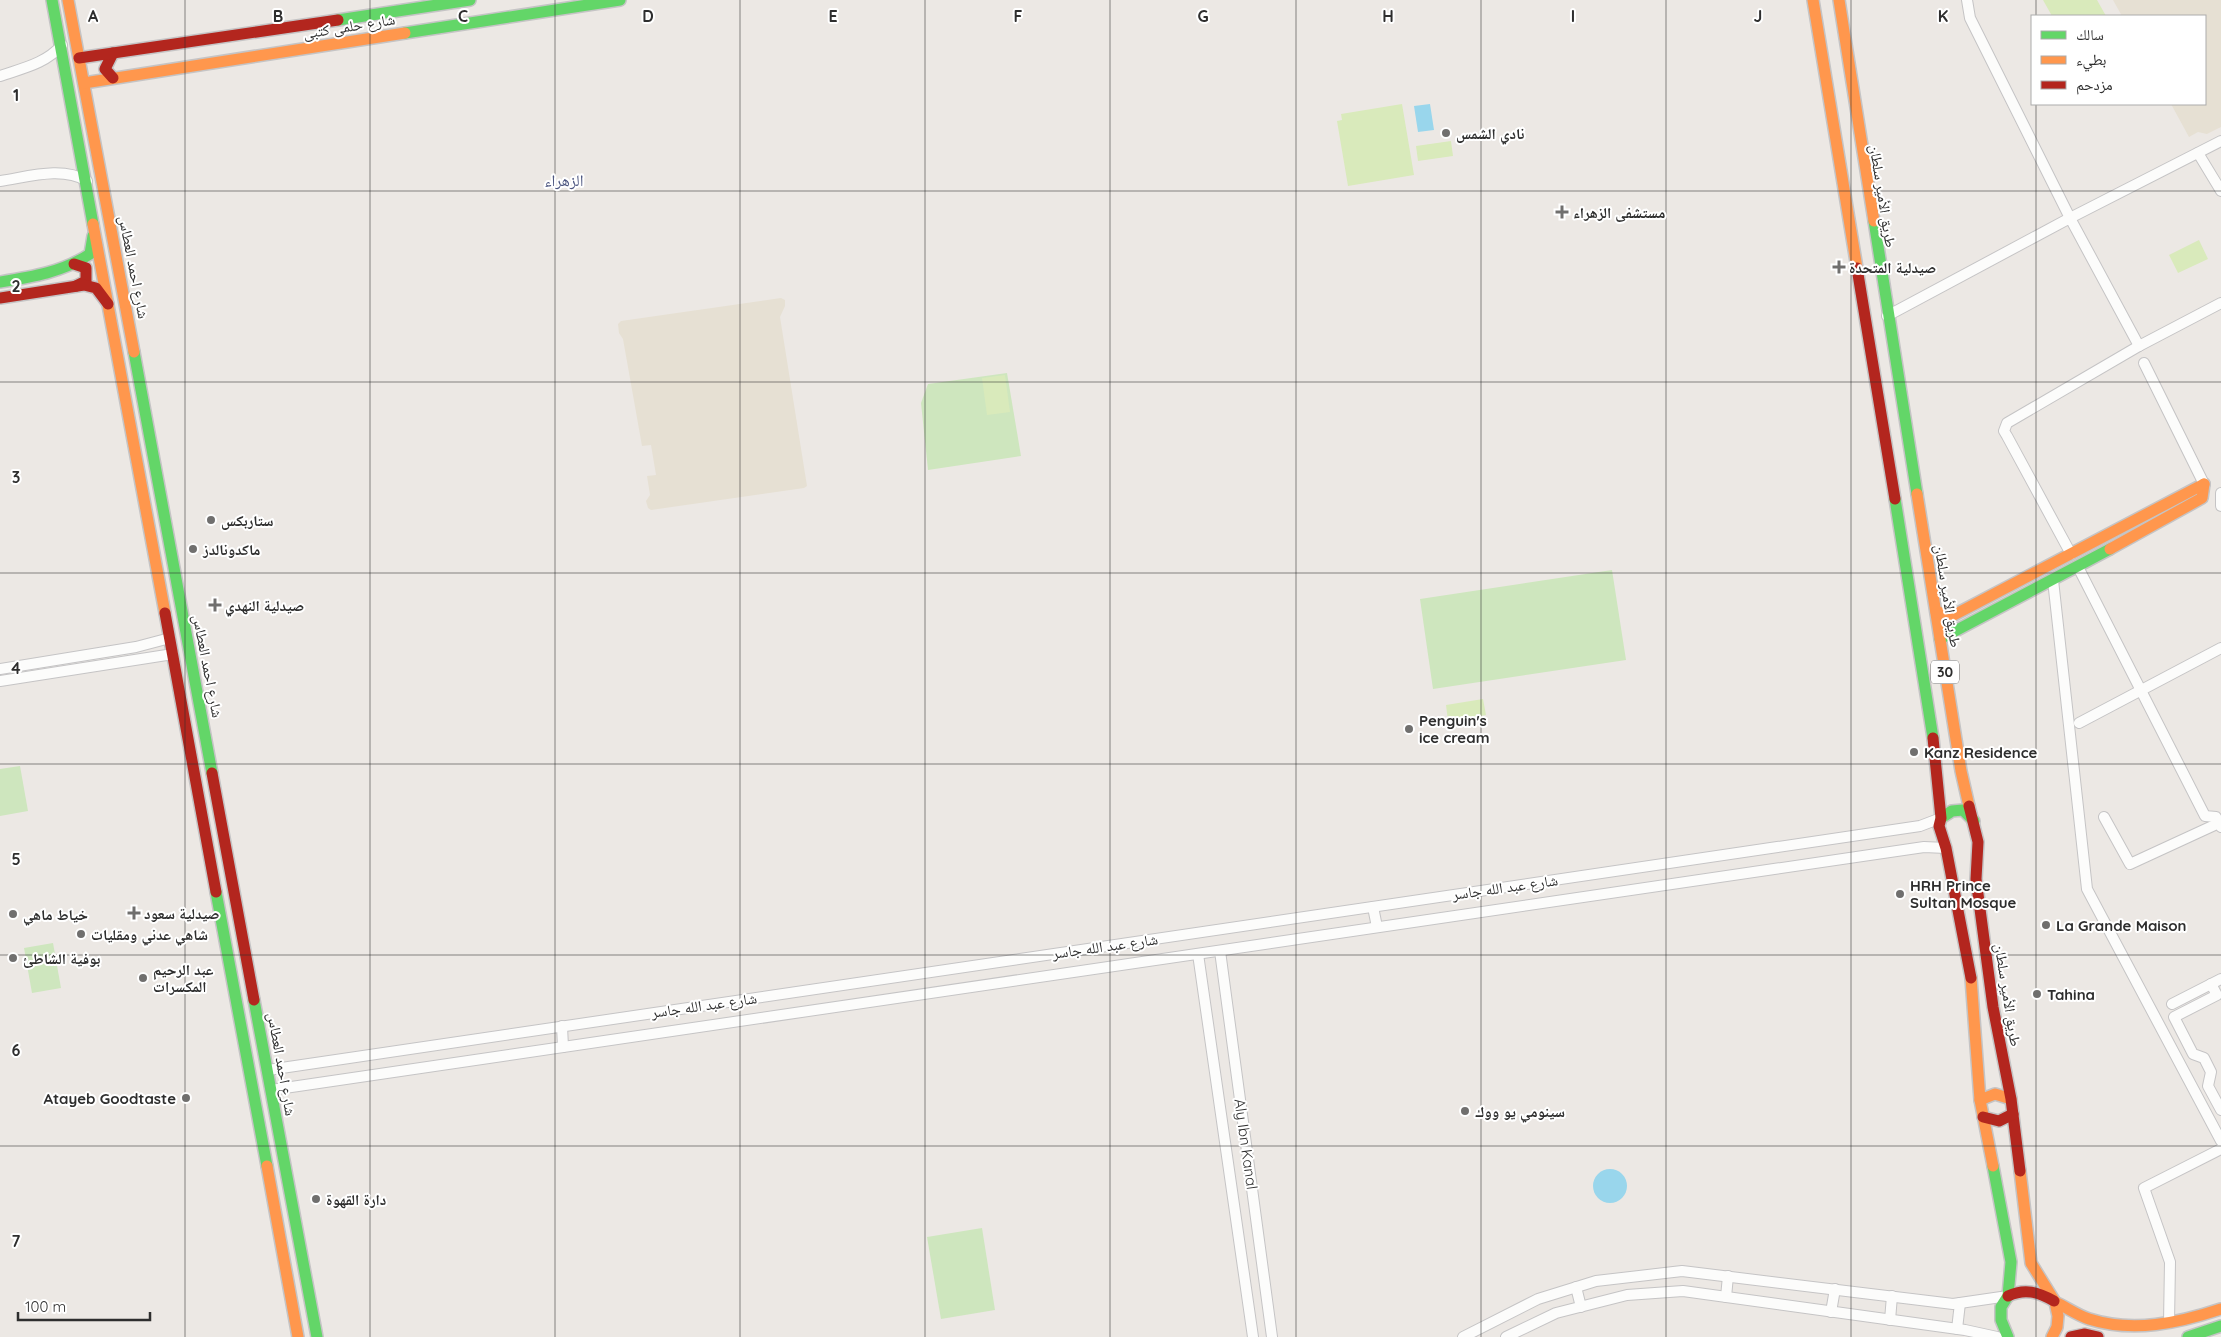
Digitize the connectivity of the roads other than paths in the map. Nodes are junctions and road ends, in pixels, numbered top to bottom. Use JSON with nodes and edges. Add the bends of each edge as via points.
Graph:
{"nodes":[{"id":1,"x":52,"y":0,"type":"edge"},
{"id":2,"x":68,"y":0,"type":"edge"},
{"id":3,"x":470,"y":0,"type":"edge"},
{"id":4,"x":620,"y":0,"type":"edge"},
{"id":5,"x":1813,"y":0,"type":"edge"},
{"id":6,"x":1839,"y":0,"type":"edge"},
{"id":7,"x":1967,"y":0,"type":"edge"},
{"id":8,"x":62,"y":45,"type":"junction"},
{"id":9,"x":113,"y":53,"type":"junction"},
{"id":10,"x":79,"y":58,"type":"junction"},
{"id":11,"x":0,"y":76,"type":"edge"},
{"id":12,"x":113,"y":78,"type":"junction"},
{"id":13,"x":1850,"y":81,"type":"junction"},
{"id":14,"x":84,"y":83,"type":"junction"},
{"id":15,"x":1826,"y":86,"type":"junction"},
{"id":16,"x":2221,"y":141,"type":"edge"},
{"id":17,"x":2198,"y":153,"type":"junction"},
{"id":18,"x":0,"y":181,"type":"edge"},
{"id":19,"x":87,"y":181,"type":"junction"},
{"id":20,"x":2221,"y":190,"type":"edge"},
{"id":21,"x":2070,"y":218,"type":"junction"},
{"id":22,"x":94,"y":226,"type":"junction"},
{"id":23,"x":74,"y":264,"type":"junction"},
{"id":24,"x":0,"y":282,"type":"edge"},
{"id":25,"x":76,"y":286,"type":"junction"},
{"id":26,"x":0,"y":298,"type":"edge"},
{"id":27,"x":2221,"y":303,"type":"edge"},
{"id":28,"x":109,"y":306,"type":"junction"},
{"id":29,"x":1887,"y":316,"type":"junction"},
{"id":30,"x":2139,"y":346,"type":"junction"},
{"id":31,"x":2144,"y":363,"type":"dead end"},
{"id":32,"x":2204,"y":484,"type":"junction"},
{"id":33,"x":2221,"y":493,"type":"edge"},
{"id":34,"x":2221,"y":506,"type":"edge"},
{"id":35,"x":2071,"y":554,"type":"junction"},
{"id":36,"x":2078,"y":567,"type":"junction"},
{"id":37,"x":2052,"y":580,"type":"junction"},
{"id":38,"x":1936,"y":612,"type":"junction"},
{"id":39,"x":170,"y":638,"type":"junction"},
{"id":40,"x":1940,"y":639,"type":"junction"},
{"id":41,"x":2221,"y":648,"type":"edge"},
{"id":42,"x":174,"y":654,"type":"junction"},
{"id":43,"x":0,"y":669,"type":"edge"},
{"id":44,"x":0,"y":681,"type":"edge"},
{"id":45,"x":2141,"y":691,"type":"junction"},
{"id":46,"x":2079,"y":723,"type":"dead end"},
{"id":47,"x":2104,"y":817,"type":"dead end"},
{"id":48,"x":1941,"y":818,"type":"junction"},
{"id":49,"x":1974,"y":822,"type":"junction"},
{"id":50,"x":2220,"y":825,"type":"edge"},
{"id":51,"x":1946,"y":848,"type":"junction"},
{"id":52,"x":1373,"y":907,"type":"junction"},
{"id":53,"x":1377,"y":928,"type":"junction"},
{"id":54,"x":1220,"y":950,"type":"junction"},
{"id":55,"x":1198,"y":954,"type":"junction"},
{"id":56,"x":2221,"y":979,"type":"edge"},
{"id":57,"x":2211,"y":984,"type":"junction"},
{"id":58,"x":2172,"y":1004,"type":"dead end"},
{"id":59,"x":562,"y":1026,"type":"junction"},
{"id":60,"x":563,"y":1047,"type":"junction"},
{"id":61,"x":268,"y":1070,"type":"junction"},
{"id":62,"x":271,"y":1090,"type":"junction"},
{"id":63,"x":2011,"y":1099,"type":"junction"},
{"id":64,"x":1980,"y":1100,"type":"junction"},
{"id":65,"x":2221,"y":1110,"type":"edge"},
{"id":66,"x":2013,"y":1114,"type":"junction"},
{"id":67,"x":1983,"y":1117,"type":"junction"},
{"id":68,"x":2221,"y":1141,"type":"edge"},
{"id":69,"x":2221,"y":1149,"type":"edge"},
{"id":70,"x":1638,"y":1276,"type":"junction"},
{"id":71,"x":1728,"y":1276,"type":"junction"},
{"id":72,"x":1576,"y":1287,"type":"junction"},
{"id":73,"x":1835,"y":1289,"type":"junction"},
{"id":74,"x":1641,"y":1294,"type":"junction"},
{"id":75,"x":1892,"y":1296,"type":"junction"},
{"id":76,"x":2008,"y":1296,"type":"junction"},
{"id":77,"x":1726,"y":1297,"type":"junction"},
{"id":78,"x":2055,"y":1302,"type":"junction"},
{"id":79,"x":1960,"y":1303,"type":"junction"},
{"id":80,"x":1581,"y":1307,"type":"junction"},
{"id":81,"x":2221,"y":1309,"type":"edge"},
{"id":82,"x":1831,"y":1312,"type":"junction"},
{"id":83,"x":1890,"y":1320,"type":"junction"},
{"id":84,"x":1495,"y":1321,"type":"junction"},
{"id":85,"x":2170,"y":1323,"type":"junction"},
{"id":86,"x":2221,"y":1326,"type":"edge"},
{"id":87,"x":1957,"y":1329,"type":"junction"},
{"id":88,"x":298,"y":1337,"type":"edge"},
{"id":89,"x":317,"y":1337,"type":"edge"},
{"id":90,"x":1254,"y":1337,"type":"edge"},
{"id":91,"x":1272,"y":1337,"type":"edge"},
{"id":92,"x":1463,"y":1337,"type":"edge"},
{"id":93,"x":1504,"y":1337,"type":"edge"},
{"id":94,"x":1997,"y":1337,"type":"edge"},
{"id":95,"x":2008,"y":1337,"type":"edge"},
{"id":96,"x":2052,"y":1337,"type":"edge"},
{"id":97,"x":2071,"y":1337,"type":"edge"},
{"id":98,"x":2098,"y":1337,"type":"edge"},
{"id":99,"x":2188,"y":1337,"type":"edge"}],
"edges":[{"from":1,"to":8,"type":"street","name":"شارع احمد العطاس"},
{"from":2,"to":10,"type":"street","name":"شارع احمد العطاس"},
{"from":3,"to":9,"type":"street","name":"شارع حلمى كتبى"},
{"from":4,"to":12,"type":"street","name":"شارع حلمى كتبى"},
{"from":5,"to":15,"type":"street","number":"30"},
{"from":6,"to":13,"type":"street","name":"طريق الأمير سلطان","number":"30"},
{"from":7,"to":21,"type":"street","via":[[1970,18]]},
{"from":8,"to":11,"type":"street","via":[[42,62]]},
{"from":8,"to":19,"type":"street","name":"شارع احمد العطاس"},
{"from":9,"to":10,"type":"street","name":"شارع حلمى كتبى"},
{"from":9,"to":12,"type":"street","via":[[105,69]]},
{"from":10,"to":14,"type":"street","name":"شارع احمد العطاس"},
{"from":12,"to":14,"type":"street","name":"شارع حلمى كتبى"},
{"from":13,"to":15,"type":"street"},
{"from":13,"to":29,"type":"street","name":"طريق الأمير سلطان","number":"30"},
{"from":14,"to":61,"type":"street","name":"شارع احمد العطاس"},
{"from":15,"to":48,"type":"street","number":"30","via":[[1930,713]]},
{"from":16,"to":17,"type":"street"},
{"from":17,"to":20,"type":"street"},
{"from":17,"to":21,"type":"street"},
{"from":18,"to":19,"type":"street","via":[[64,172]]},
{"from":19,"to":22,"type":"street","name":"شارع احمد العطاس"},
{"from":21,"to":29,"type":"street"},
{"from":21,"to":30,"type":"street"},
{"from":22,"to":23,"type":"street","via":[[90,254]]},
{"from":22,"to":28,"type":"street","name":"شارع احمد العطاس"},
{"from":23,"to":24,"type":"street","via":[[44,275]]},
{"from":23,"to":25,"type":"street","via":[[82,266],[88,275],[86,281]]},
{"from":25,"to":26,"type":"street"},
{"from":25,"to":28,"type":"street","via":[[96,288]]},
{"from":27,"to":30,"type":"street"},
{"from":28,"to":39,"type":"street","name":"شارع احمد العطاس"},
{"from":29,"to":38,"type":"street","name":"طريق الأمير سلطان","number":"30"},
{"from":30,"to":35,"type":"street","via":[[2007,423],[2004,430]]},
{"from":31,"to":32,"type":"street"},
{"from":32,"to":35,"type":"street"},
{"from":32,"to":36,"type":"street","via":[[2202,498]]},
{"from":33,"to":34,"type":"street"},
{"from":35,"to":38,"type":"street","via":[[1954,615]]},
{"from":36,"to":37,"type":"street"},
{"from":36,"to":45,"type":"street"},
{"from":37,"to":40,"type":"street"},
{"from":37,"to":68,"type":"street","via":[[2087,888]]},
{"from":38,"to":40,"type":"street","name":"طريق الأمير سلطان","number":"30"},
{"from":39,"to":42,"type":"street","name":"شارع احمد العطاس"},
{"from":39,"to":43,"type":"street","via":[[136,647]]},
{"from":40,"to":49,"type":"street","name":"طريق الأمير سلطان","number":"30","via":[[1961,771]]},
{"from":41,"to":45,"type":"street"},
{"from":42,"to":44,"type":"street"},
{"from":42,"to":88,"type":"street","name":"شارع احمد العطاس"},
{"from":45,"to":46,"type":"street"},
{"from":45,"to":50,"type":"street","via":[[2205,816],[2216,817]]},
{"from":47,"to":50,"type":"street","via":[[2130,864]]},
{"from":48,"to":49,"type":"street","via":[[1952,811],[1963,810]]},
{"from":48,"to":51,"type":"street","number":"30","via":[[1939,826]]},
{"from":48,"to":52,"type":"street","name":"شارع عبد الله جاسر","via":[[1920,826]]},
{"from":49,"to":63,"type":"street","name":"طريق الأمير سلطان","number":"30","via":[[1978,842],[1976,878],[1993,1007]]},
{"from":51,"to":53,"type":"street","name":"شارع عبد الله جاسر","via":[[1924,847]]},
{"from":51,"to":64,"type":"street","number":"30","via":[[1971,980]]},
{"from":52,"to":53,"type":"street"},
{"from":52,"to":59,"type":"street","name":"شارع عبد الله جاسر"},
{"from":53,"to":54,"type":"street","name":"شارع عبد الله جاسر"},
{"from":54,"to":55,"type":"street","name":"شارع عبد الله جاسر"},
{"from":54,"to":91,"type":"street","name":"Aly Ibn Kanal"},
{"from":55,"to":60,"type":"street","name":"شارع عبد الله جاسر"},
{"from":55,"to":90,"type":"street"},
{"from":56,"to":57,"type":"street"},
{"from":57,"to":58,"type":"street"},
{"from":57,"to":65,"type":"street","via":[[2217,995],[2174,1017],[2193,1054],[2204,1058],[2211,1072],[2208,1086]]},
{"from":59,"to":60,"type":"street"},
{"from":59,"to":61,"type":"street","name":"شارع عبد الله جاسر"},
{"from":60,"to":62,"type":"street","name":"شارع عبد الله جاسر"},
{"from":61,"to":62,"type":"street","name":"شارع احمد العطاس"},
{"from":62,"to":89,"type":"street","name":"شارع احمد العطاس"},
{"from":63,"to":64,"type":"street","via":[[2000,1093]]},
{"from":63,"to":66,"type":"street","name":"طريق الأمير سلطان","number":"30"},
{"from":64,"to":67,"type":"street","number":"30"},
{"from":66,"to":67,"type":"street","via":[[2005,1121],[1994,1122]]},
{"from":66,"to":78,"type":"street","name":"طريق الأمير سلطان","number":"30","via":[[2031,1262]]},
{"from":67,"to":76,"type":"street","number":"30","via":[[2011,1262]]},
{"from":69,"to":85,"type":"street","via":[[2144,1188],[2170,1262]]},
{"from":70,"to":71,"type":"street","via":[[1682,1271]]},
{"from":70,"to":72,"type":"street"},
{"from":70,"to":74,"type":"street"},
{"from":71,"to":73,"type":"street"},
{"from":71,"to":77,"type":"street"},
{"from":72,"to":80,"type":"street"},
{"from":72,"to":84,"type":"street","via":[[1538,1299]]},
{"from":73,"to":75,"type":"street"},
{"from":73,"to":82,"type":"street"},
{"from":74,"to":77,"type":"street","via":[[1683,1291]]},
{"from":74,"to":80,"type":"street"},
{"from":75,"to":79,"type":"street"},
{"from":75,"to":83,"type":"street"},
{"from":76,"to":78,"type":"street","via":[[2028,1290],[2040,1292]]},
{"from":76,"to":79,"type":"street"},
{"from":76,"to":95,"type":"street","number":"30","via":[[2001,1307],[2001,1320]]},
{"from":77,"to":82,"type":"street"},
{"from":78,"to":85,"type":"street","via":[[2090,1319],[2123,1325]]},
{"from":78,"to":96,"type":"street","name":"طريق الأمير سلطان","number":"30","via":[[2058,1316]]},
{"from":79,"to":87,"type":"street"},
{"from":80,"to":93,"type":"street","via":[[1556,1313]]},
{"from":81,"to":85,"type":"street"},
{"from":82,"to":83,"type":"street"},
{"from":83,"to":87,"type":"street"},
{"from":84,"to":92,"type":"street"},
{"from":84,"to":93,"type":"street"},
{"from":86,"to":99,"type":"street"},
{"from":87,"to":94,"type":"street"},
{"from":97,"to":98,"type":"street","via":[[2085,1334]]}]}
